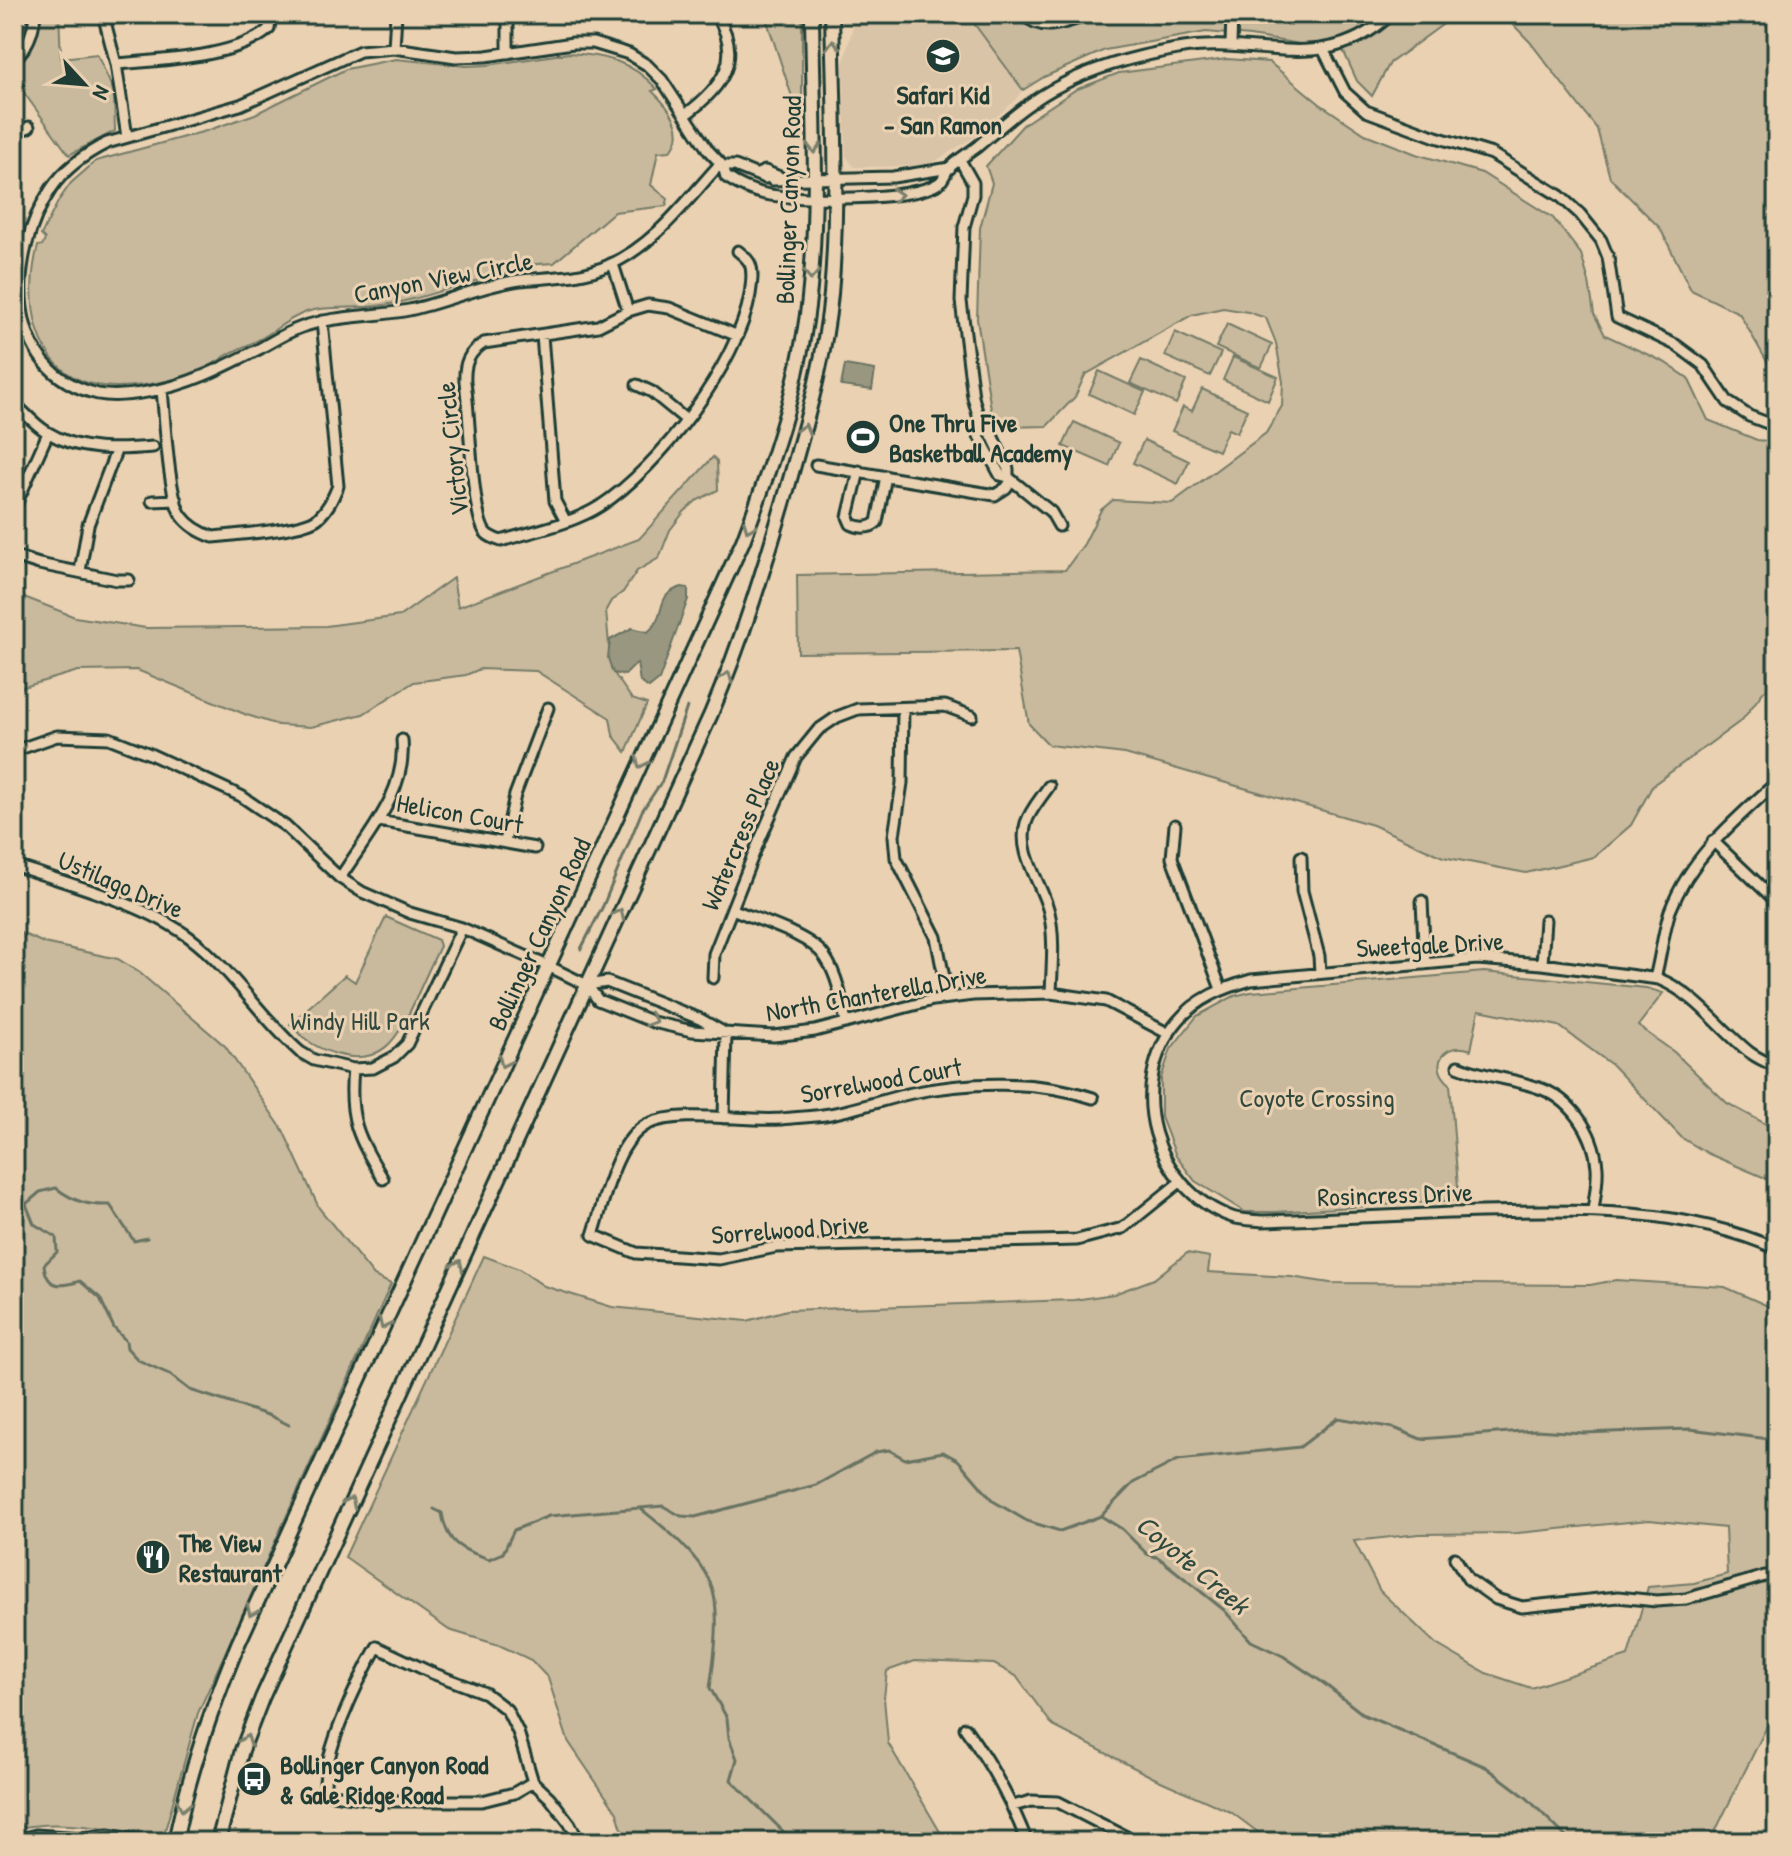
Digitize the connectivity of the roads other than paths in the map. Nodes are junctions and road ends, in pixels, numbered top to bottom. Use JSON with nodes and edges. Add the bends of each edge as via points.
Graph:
{"nodes":[{"id":1,"x":35,"y":14,"type":"edge"},
{"id":2,"x":103,"y":14,"type":"edge"},
{"id":3,"x":271,"y":14,"type":"edge"},
{"id":4,"x":396,"y":14,"type":"edge"},
{"id":5,"x":508,"y":14,"type":"edge"},
{"id":6,"x":716,"y":14,"type":"edge"},
{"id":7,"x":812,"y":14,"type":"edge"},
{"id":8,"x":832,"y":14,"type":"edge"},
{"id":9,"x":1023,"y":14,"type":"edge"},
{"id":10,"x":1092,"y":14,"type":"edge"},
{"id":11,"x":1232,"y":14,"type":"edge"},
{"id":12,"x":1391,"y":14,"type":"edge"},
{"id":13,"x":1231,"y":45,"type":"junction"},
{"id":14,"x":394,"y":48,"type":"junction"},
{"id":15,"x":1324,"y":51,"type":"junction"},
{"id":16,"x":508,"y":53,"type":"junction"},
{"id":17,"x":14,"y":60,"type":"edge"},
{"id":18,"x":116,"y":64,"type":"junction"},
{"id":19,"x":685,"y":115,"type":"junction"},
{"id":20,"x":29,"y":127,"type":"dead end"},
{"id":21,"x":14,"y":133,"type":"edge"},
{"id":22,"x":127,"y":137,"type":"junction"},
{"id":23,"x":960,"y":160,"type":"junction"},
{"id":24,"x":721,"y":165,"type":"junction"},
{"id":25,"x":950,"y":168,"type":"junction"},
{"id":26,"x":815,"y":179,"type":"junction"},
{"id":27,"x":834,"y":179,"type":"junction"},
{"id":28,"x":834,"y":197,"type":"junction"},
{"id":29,"x":815,"y":198,"type":"junction"},
{"id":30,"x":738,"y":251,"type":"dead end"},
{"id":31,"x":613,"y":264,"type":"junction"},
{"id":32,"x":628,"y":311,"type":"junction"},
{"id":33,"x":18,"y":320,"type":"edge"},
{"id":34,"x":322,"y":321,"type":"junction"},
{"id":35,"x":542,"y":335,"type":"junction"},
{"id":36,"x":738,"y":336,"type":"junction"},
{"id":37,"x":637,"y":385,"type":"dead end"},
{"id":38,"x":162,"y":390,"type":"junction"},
{"id":39,"x":14,"y":403,"type":"edge"},
{"id":40,"x":685,"y":419,"type":"junction"},
{"id":41,"x":1777,"y":424,"type":"edge"},
{"id":42,"x":48,"y":433,"type":"junction"},
{"id":43,"x":153,"y":447,"type":"dead end"},
{"id":44,"x":116,"y":451,"type":"junction"},
{"id":45,"x":816,"y":465,"type":"dead end"},
{"id":46,"x":859,"y":471,"type":"junction"},
{"id":47,"x":886,"y":476,"type":"junction"},
{"id":48,"x":1010,"y":479,"type":"junction"},
{"id":49,"x":176,"y":500,"type":"junction"},
{"id":50,"x":152,"y":501,"type":"dead end"},
{"id":51,"x":14,"y":509,"type":"edge"},
{"id":52,"x":565,"y":520,"type":"junction"},
{"id":53,"x":1059,"y":526,"type":"dead end"},
{"id":54,"x":14,"y":556,"type":"edge"},
{"id":55,"x":80,"y":571,"type":"junction"},
{"id":56,"x":129,"y":580,"type":"dead end"},
{"id":57,"x":548,"y":708,"type":"dead end"},
{"id":58,"x":903,"y":708,"type":"junction"},
{"id":59,"x":972,"y":716,"type":"dead end"},
{"id":60,"x":402,"y":740,"type":"dead end"},
{"id":61,"x":14,"y":751,"type":"edge"},
{"id":62,"x":1777,"y":782,"type":"edge"},
{"id":63,"x":1049,"y":786,"type":"dead end"},
{"id":64,"x":378,"y":821,"type":"junction"},
{"id":65,"x":1175,"y":825,"type":"dead end"},
{"id":66,"x":1713,"y":841,"type":"junction"},
{"id":67,"x":505,"y":842,"type":"junction"},
{"id":68,"x":535,"y":848,"type":"dead end"},
{"id":69,"x":1301,"y":857,"type":"dead end"},
{"id":70,"x":14,"y":865,"type":"edge"},
{"id":71,"x":340,"y":878,"type":"junction"},
{"id":72,"x":1422,"y":901,"type":"dead end"},
{"id":73,"x":1777,"y":902,"type":"edge"},
{"id":74,"x":732,"y":909,"type":"junction"},
{"id":75,"x":1545,"y":920,"type":"dead end"},
{"id":76,"x":462,"y":928,"type":"junction"},
{"id":77,"x":1425,"y":964,"type":"junction"},
{"id":78,"x":1542,"y":964,"type":"junction"},
{"id":79,"x":548,"y":966,"type":"junction"},
{"id":80,"x":1320,"y":973,"type":"junction"},
{"id":81,"x":713,"y":978,"type":"dead end"},
{"id":82,"x":1655,"y":978,"type":"junction"},
{"id":83,"x":587,"y":985,"type":"junction"},
{"id":84,"x":1221,"y":989,"type":"junction"},
{"id":85,"x":1051,"y":993,"type":"junction"},
{"id":86,"x":948,"y":998,"type":"junction"},
{"id":87,"x":846,"y":1023,"type":"junction"},
{"id":88,"x":726,"y":1033,"type":"junction"},
{"id":89,"x":1169,"y":1034,"type":"junction"},
{"id":90,"x":1458,"y":1066,"type":"dead end"},
{"id":91,"x":1777,"y":1067,"type":"edge"},
{"id":92,"x":353,"y":1069,"type":"junction"},
{"id":93,"x":1093,"y":1098,"type":"dead end"},
{"id":94,"x":724,"y":1118,"type":"junction"},
{"id":95,"x":383,"y":1179,"type":"dead end"},
{"id":96,"x":1180,"y":1182,"type":"junction"},
{"id":97,"x":1593,"y":1210,"type":"junction"},
{"id":98,"x":1777,"y":1249,"type":"edge"},
{"id":99,"x":1455,"y":1558,"type":"dead end"},
{"id":100,"x":1777,"y":1576,"type":"edge"},
{"id":101,"x":965,"y":1728,"type":"dead end"},
{"id":102,"x":533,"y":1782,"type":"junction"},
{"id":103,"x":1013,"y":1806,"type":"junction"},
{"id":104,"x":87,"y":1840,"type":"edge"},
{"id":105,"x":14,"y":1841,"type":"edge"},
{"id":106,"x":151,"y":1842,"type":"edge"},
{"id":107,"x":175,"y":1842,"type":"edge"},
{"id":108,"x":218,"y":1842,"type":"edge"},
{"id":109,"x":579,"y":1842,"type":"edge"},
{"id":110,"x":1027,"y":1842,"type":"edge"},
{"id":111,"x":1136,"y":1842,"type":"edge"}],
"edges":[{"from":1,"to":17,"type":"street","via":[[33,32]]},
{"from":2,"to":18,"type":"street"},
{"from":3,"to":18,"type":"street","via":[[269,29],[235,46]]},
{"from":4,"to":14,"type":"street"},
{"from":5,"to":16,"type":"street"},
{"from":6,"to":19,"type":"street","via":[[731,59],[717,85]]},
{"from":7,"to":26,"type":"main road","name":"Bollinger Canyon Road","one_way":true},
{"from":27,"to":8,"type":"main road","name":"Bollinger Canyon Road","one_way":true},
{"from":9,"to":10,"type":"street","via":[[1051,27]]},
{"from":11,"to":13,"type":"street"},
{"from":12,"to":15,"type":"street","via":[[1372,30]]},
{"from":13,"to":15,"type":"street","name":"Canyon View Circle"},
{"from":13,"to":23,"type":"street","name":"Canyon View Circle","via":[[1182,48],[1097,69],[1026,106]]},
{"from":14,"to":16,"type":"street","name":"Canyon View Circle","via":[[456,57]]},
{"from":14,"to":22,"type":"street","name":"Canyon View Circle","via":[[360,51],[240,105]]},
{"from":15,"to":41,"type":"street","via":[[1345,92],[1366,111],[1492,154],[1560,196],[1601,240],[1617,317],[1676,345],[1703,365],[1728,402],[1749,416]]},
{"from":16,"to":19,"type":"street","name":"Canyon View Circle","via":[[573,43],[612,47],[647,65]]},
{"from":18,"to":22,"type":"street"},
{"from":19,"to":24,"type":"street","name":"Canyon View Circle"},
{"from":20,"to":21,"type":"street"},
{"from":22,"to":33,"type":"street","name":"Canyon View Circle","via":[[87,153],[51,188],[27,243]]},
{"from":23,"to":25,"type":"street","name":"Canyon View Circle"},
{"from":23,"to":48,"type":"street","via":[[973,183],[964,227],[961,301],[973,397],[981,426],[989,429]]},
{"from":24,"to":26,"type":"street","via":[[769,178]]},
{"from":24,"to":29,"type":"street","name":"Canyon View Circle","via":[[726,177],[753,191]]},
{"from":24,"to":31,"type":"street","name":"Canyon View Circle","via":[[653,237]]},
{"from":25,"to":27,"type":"street"},
{"from":28,"to":25,"type":"street","name":"Canyon View Circle","one_way":true,"via":[[909,194],[941,182]]},
{"from":26,"to":27,"type":"street"},
{"from":26,"to":29,"type":"main road","name":"Bollinger Canyon Road"},
{"from":27,"to":28,"type":"main road","name":"Bollinger Canyon Road"},
{"from":28,"to":29,"type":"street","name":"Canyon View Circle"},
{"from":83,"to":28,"type":"main road","name":"Bollinger Canyon Road","one_way":true,"via":[[734,661],[753,602],[823,349],[831,294]]},
{"from":29,"to":79,"type":"main road","name":"Bollinger Canyon Road","one_way":true,"via":[[802,344],[759,500]]},
{"from":30,"to":36,"type":"street","via":[[752,269]]},
{"from":31,"to":32,"type":"street"},
{"from":31,"to":34,"type":"street","name":"Canyon View Circle","via":[[592,273],[479,288],[412,309]]},
{"from":32,"to":35,"type":"street","name":"Victory Circle","via":[[598,326]]},
{"from":32,"to":36,"type":"street","name":"Victory Circle","via":[[648,305],[669,308]]},
{"from":33,"to":38,"type":"street","name":"Canyon View Circle","via":[[40,357],[75,385],[125,396]]},
{"from":34,"to":38,"type":"street","name":"Canyon View Circle","via":[[189,383]]},
{"from":34,"to":49,"type":"street","via":[[337,467],[332,502],[303,525],[213,537],[180,515]]},
{"from":35,"to":52,"type":"street","via":[[555,501]]},
{"from":35,"to":52,"type":"street","name":"Victory Circle","via":[[484,343],[467,359],[475,487],[482,524],[492,538],[501,541]]},
{"from":36,"to":40,"type":"street","name":"Victory Circle","via":[[708,392]]},
{"from":37,"to":40,"type":"street"},
{"from":38,"to":49,"type":"street"},
{"from":39,"to":42,"type":"street"},
{"from":40,"to":52,"type":"street","name":"Victory Circle","via":[[627,486],[597,508]]},
{"from":42,"to":44,"type":"street"},
{"from":42,"to":51,"type":"street"},
{"from":43,"to":44,"type":"street"},
{"from":44,"to":55,"type":"street","via":[[88,525]]},
{"from":45,"to":46,"type":"street"},
{"from":46,"to":47,"type":"street"},
{"from":46,"to":47,"type":"street","via":[[848,517],[859,528],[877,522]]},
{"from":47,"to":48,"type":"street","via":[[995,495]]},
{"from":48,"to":53,"type":"street","via":[[1051,512]]},
{"from":49,"to":50,"type":"street"},
{"from":54,"to":55,"type":"street"},
{"from":55,"to":56,"type":"street"},
{"from":57,"to":67,"type":"street","via":[[515,795]]},
{"from":58,"to":59,"type":"street","name":"Watercress Place","via":[[945,706]]},
{"from":58,"to":74,"type":"street","name":"Watercress Place","via":[[858,709],[818,730],[796,757]]},
{"from":58,"to":86,"type":"street","via":[[896,858],[936,937]]},
{"from":60,"to":64,"type":"street","via":[[398,783]]},
{"from":61,"to":71,"type":"street","name":"North Chanterella Drive","via":[[57,736],[109,738],[241,796],[285,826]]},
{"from":62,"to":66,"type":"street"},
{"from":63,"to":85,"type":"street","via":[[1030,813],[1024,843],[1050,916]]},
{"from":64,"to":67,"type":"street","name":"Helicon Court"},
{"from":64,"to":71,"type":"street"},
{"from":65,"to":84,"type":"street","via":[[1172,858]]},
{"from":66,"to":73,"type":"street"},
{"from":66,"to":82,"type":"street","via":[[1669,914]]},
{"from":67,"to":68,"type":"street","name":"Helicon Court"},
{"from":69,"to":80,"type":"street","via":[[1302,891]]},
{"from":70,"to":92,"type":"street","name":"Ustilago Drive","via":[[167,922],[217,961],[300,1052]]},
{"from":71,"to":76,"type":"street","name":"North Chanterella Drive","via":[[384,902]]},
{"from":72,"to":77,"type":"street"},
{"from":74,"to":81,"type":"street","name":"Watercress Place","via":[[714,954]]},
{"from":74,"to":87,"type":"street","via":[[805,941],[824,955]]},
{"from":75,"to":78,"type":"street"},
{"from":76,"to":79,"type":"street","name":"North Chanterella Drive"},
{"from":76,"to":92,"type":"street","name":"Ustilago Drive","via":[[407,1044],[384,1064]]},
{"from":77,"to":78,"type":"street","name":"Sweetgale Drive","via":[[1477,959]]},
{"from":77,"to":80,"type":"street","name":"Sweetgale Drive"},
{"from":78,"to":82,"type":"street","name":"Sweetgale Drive"},
{"from":79,"to":83,"type":"street","name":"North Chanterella Drive"},
{"from":79,"to":107,"type":"main road","name":"Bollinger Canyon Road","one_way":true,"via":[[214,1700]]},
{"from":80,"to":84,"type":"street","name":"Sweetgale Drive","via":[[1251,980]]},
{"from":82,"to":91,"type":"street","name":"Sweetgale Drive","via":[[1703,1007],[1750,1053]]},
{"from":83,"to":88,"type":"street","name":"North Chanterella Drive","via":[[607,982]]},
{"from":83,"to":88,"type":"street","name":"North Chanterella Drive","one_way":true,"via":[[598,1000],[653,1022]]},
{"from":108,"to":83,"type":"main road","name":"Bollinger Canyon Road","one_way":true,"via":[[262,1698]]},
{"from":84,"to":89,"type":"street","name":"Sweetgale Drive","via":[[1179,1019]]},
{"from":85,"to":86,"type":"street","name":"North Chanterella Drive"},
{"from":85,"to":89,"type":"street","name":"North Chanterella Drive","via":[[1106,1001]]},
{"from":86,"to":87,"type":"street","name":"North Chanterella Drive"},
{"from":87,"to":88,"type":"street","name":"North Chanterella Drive","via":[[774,1036]]},
{"from":88,"to":94,"type":"street"},
{"from":89,"to":96,"type":"street","name":"Rosincress Drive","via":[[1155,1065],[1150,1095],[1161,1154]]},
{"from":90,"to":97,"type":"street","via":[[1560,1097],[1590,1138],[1597,1166]]},
{"from":92,"to":95,"type":"street","via":[[352,1118]]},
{"from":93,"to":94,"type":"street","name":"Sorrelwood Court","via":[[1060,1087],[970,1085],[830,1114]]},
{"from":94,"to":96,"type":"street","name":"Sorrelwood Drive","via":[[667,1119],[647,1125],[629,1139],[593,1235],[636,1253],[719,1259],[776,1247],[1077,1240],[1123,1228]]},
{"from":96,"to":97,"type":"street","name":"Rosincress Drive","via":[[1220,1212],[1262,1221]]},
{"from":97,"to":98,"type":"street","name":"Rosincress Drive","via":[[1720,1229]]},
{"from":99,"to":100,"type":"street","via":[[1468,1579],[1487,1593],[1522,1607],[1618,1597],[1686,1599]]},
{"from":101,"to":103,"type":"street"},
{"from":102,"to":102,"type":"street","via":[[507,1710],[485,1693],[377,1647],[323,1777],[325,1793],[383,1801],[482,1801]]},
{"from":102,"to":109,"type":"street"},
{"from":103,"to":110,"type":"street"},
{"from":103,"to":111,"type":"street","via":[[1058,1802]]},
{"from":104,"to":105,"type":"street","via":[[36,1835]]},
{"from":104,"to":106,"type":"street","via":[[108,1835]]}]}
